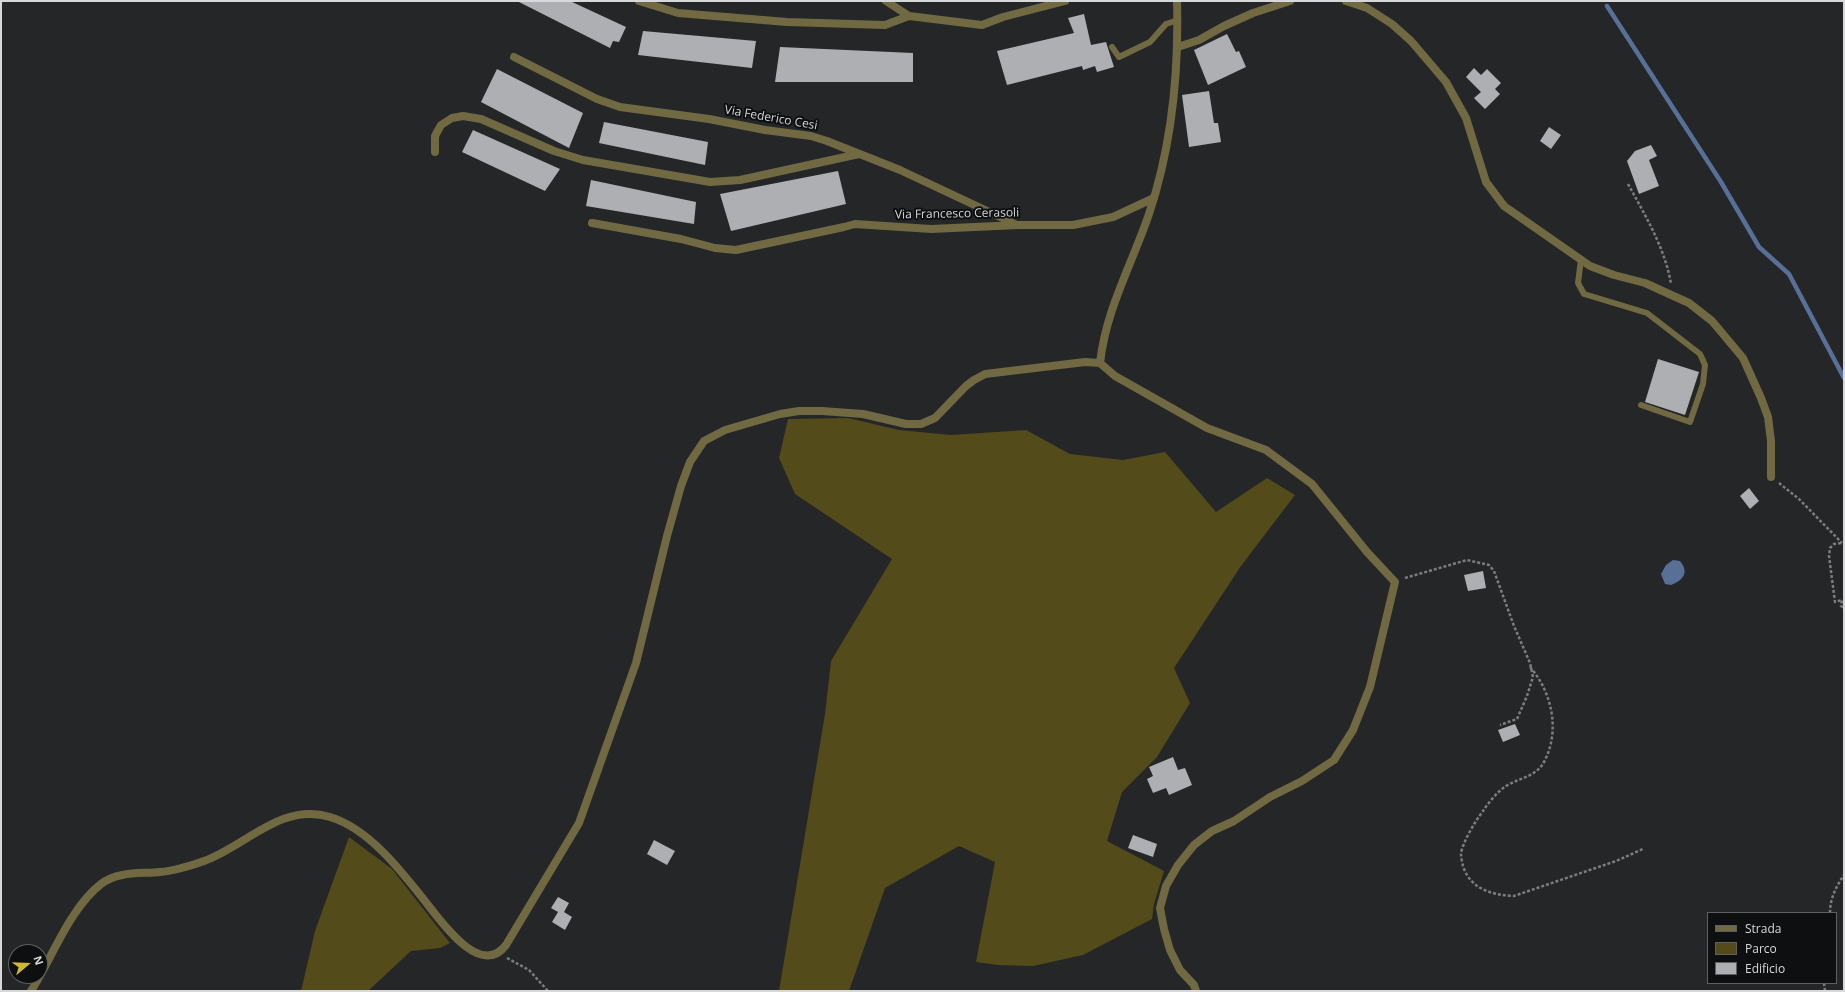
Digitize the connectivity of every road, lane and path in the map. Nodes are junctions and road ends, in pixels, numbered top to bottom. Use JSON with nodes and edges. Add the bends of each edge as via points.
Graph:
{"nodes":[{"id":1,"x":639,"y":1,"type":"edge"},
{"id":2,"x":886,"y":1,"type":"edge"},
{"id":3,"x":1065,"y":1,"type":"edge"},
{"id":4,"x":1177,"y":1,"type":"edge"},
{"id":5,"x":1290,"y":1,"type":"edge"},
{"id":6,"x":1346,"y":1,"type":"edge"},
{"id":7,"x":909,"y":16,"type":"junction"},
{"id":8,"x":1178,"y":20,"type":"junction"},
{"id":9,"x":1112,"y":47,"type":"dead end"},
{"id":10,"x":1178,"y":47,"type":"junction"},
{"id":11,"x":514,"y":57,"type":"dead end"},
{"id":12,"x":435,"y":152,"type":"dead end"},
{"id":13,"x":859,"y":154,"type":"junction"},
{"id":14,"x":1628,"y":184,"type":"dead end"},
{"id":15,"x":1154,"y":198,"type":"junction"},
{"id":16,"x":592,"y":223,"type":"dead end"},
{"id":17,"x":1018,"y":225,"type":"junction"},
{"id":18,"x":1581,"y":259,"type":"junction"},
{"id":19,"x":1670,"y":295,"type":"junction"},
{"id":20,"x":1100,"y":363,"type":"junction"},
{"id":21,"x":1641,"y":405,"type":"dead end"},
{"id":22,"x":1771,"y":477,"type":"joint"},
{"id":23,"x":1395,"y":582,"type":"junction"},
{"id":24,"x":1844,"y":608,"type":"edge"},
{"id":25,"x":1530,"y":667,"type":"junction"},
{"id":26,"x":1500,"y":725,"type":"dead end"},
{"id":27,"x":1643,"y":848,"type":"dead end"},
{"id":28,"x":1844,"y":875,"type":"edge"},
{"id":29,"x":1830,"y":912,"type":"edge"},
{"id":30,"x":498,"y":953,"type":"junction"},
{"id":31,"x":31,"y":991,"type":"edge"},
{"id":32,"x":548,"y":991,"type":"edge"},
{"id":33,"x":1196,"y":991,"type":"edge"}],
"edges":[{"from":1,"to":7,"type":"street","via":[[678,13],[786,22],[885,25]]},
{"from":2,"to":7,"type":"street"},
{"from":3,"to":7,"type":"street","via":[[982,25]]},
{"from":4,"to":8,"type":"street"},
{"from":5,"to":10,"type":"street","via":[[1253,13],[1199,40]]},
{"from":6,"to":18,"type":"street","via":[[1367,8],[1392,24],[1411,41],[1446,82],[1466,118],[1486,182],[1504,206]]},
{"from":8,"to":9,"type":"lane","via":[[1166,24],[1150,42],[1119,57]]},
{"from":8,"to":10,"type":"street"},
{"from":10,"to":15,"type":"street","via":[[1168,139]]},
{"from":11,"to":13,"type":"street","name":"Via Federico Cesi","via":[[597,99],[620,107],[807,136]]},
{"from":12,"to":13,"type":"street","via":[[435,136],[441,124],[463,116],[482,119],[583,160],[710,182],[746,179]]},
{"from":13,"to":17,"type":"street","name":"Via Federico Cesi","via":[[900,170]]},
{"from":14,"to":19,"type":"path","via":[[1659,245],[1669,272],[1672,286]]},
{"from":15,"to":17,"type":"street","name":"Via Francesco Cerasoli","via":[[1122,213],[1094,222],[1062,226]]},
{"from":15,"to":20,"type":"street","via":[[1108,319]]},
{"from":16,"to":17,"type":"street","name":"Via Francesco Cerasoli","via":[[736,250],[855,224],[931,229]]},
{"from":18,"to":19,"type":"street","via":[[1590,266],[1645,283]]},
{"from":18,"to":21,"type":"lane","via":[[1578,283],[1584,294],[1647,313],[1700,354],[1705,365],[1703,384],[1690,422]]},
{"from":19,"to":22,"type":"street","via":[[1689,303],[1712,321],[1743,358],[1768,417]]},
{"from":20,"to":23,"type":"street","via":[[1115,376],[1207,428],[1266,450],[1312,484]]},
{"from":20,"to":30,"type":"street","via":[[1066,364],[985,374],[968,383],[935,418],[921,424],[906,424],[863,414],[799,411],[725,430],[704,441],[690,462],[681,486],[636,663],[579,823],[506,945]]},
{"from":22,"to":24,"type":"path","via":[[1799,499],[1842,543],[1834,544],[1830,548],[1829,556],[1835,602],[1842,600],[1841,606]]},
{"from":23,"to":25,"type":"path","via":[[1467,560],[1489,565],[1500,584]]},
{"from":23,"to":33,"type":"street","via":[[1370,687],[1353,730],[1334,760],[1234,821],[1212,831],[1194,845],[1166,886],[1160,908],[1164,929],[1170,950],[1180,970],[1194,985]]},
{"from":25,"to":26,"type":"path","via":[[1533,677],[1522,711],[1517,719]]},
{"from":25,"to":27,"type":"path","via":[[1540,678],[1547,692],[1553,720],[1551,744],[1540,770],[1506,787],[1491,800],[1477,819],[1461,854],[1468,877],[1488,892],[1500,896],[1514,896],[1616,861]]},
{"from":28,"to":29,"type":"path","via":[[1833,895]]},
{"from":30,"to":31,"type":"street","via":[[484,955],[460,942],[394,864],[362,834],[328,817],[301,815],[272,823],[225,852],[196,864],[169,871],[122,875],[105,881],[87,898],[69,923]]},
{"from":30,"to":32,"type":"path","via":[[529,970]]}]}
